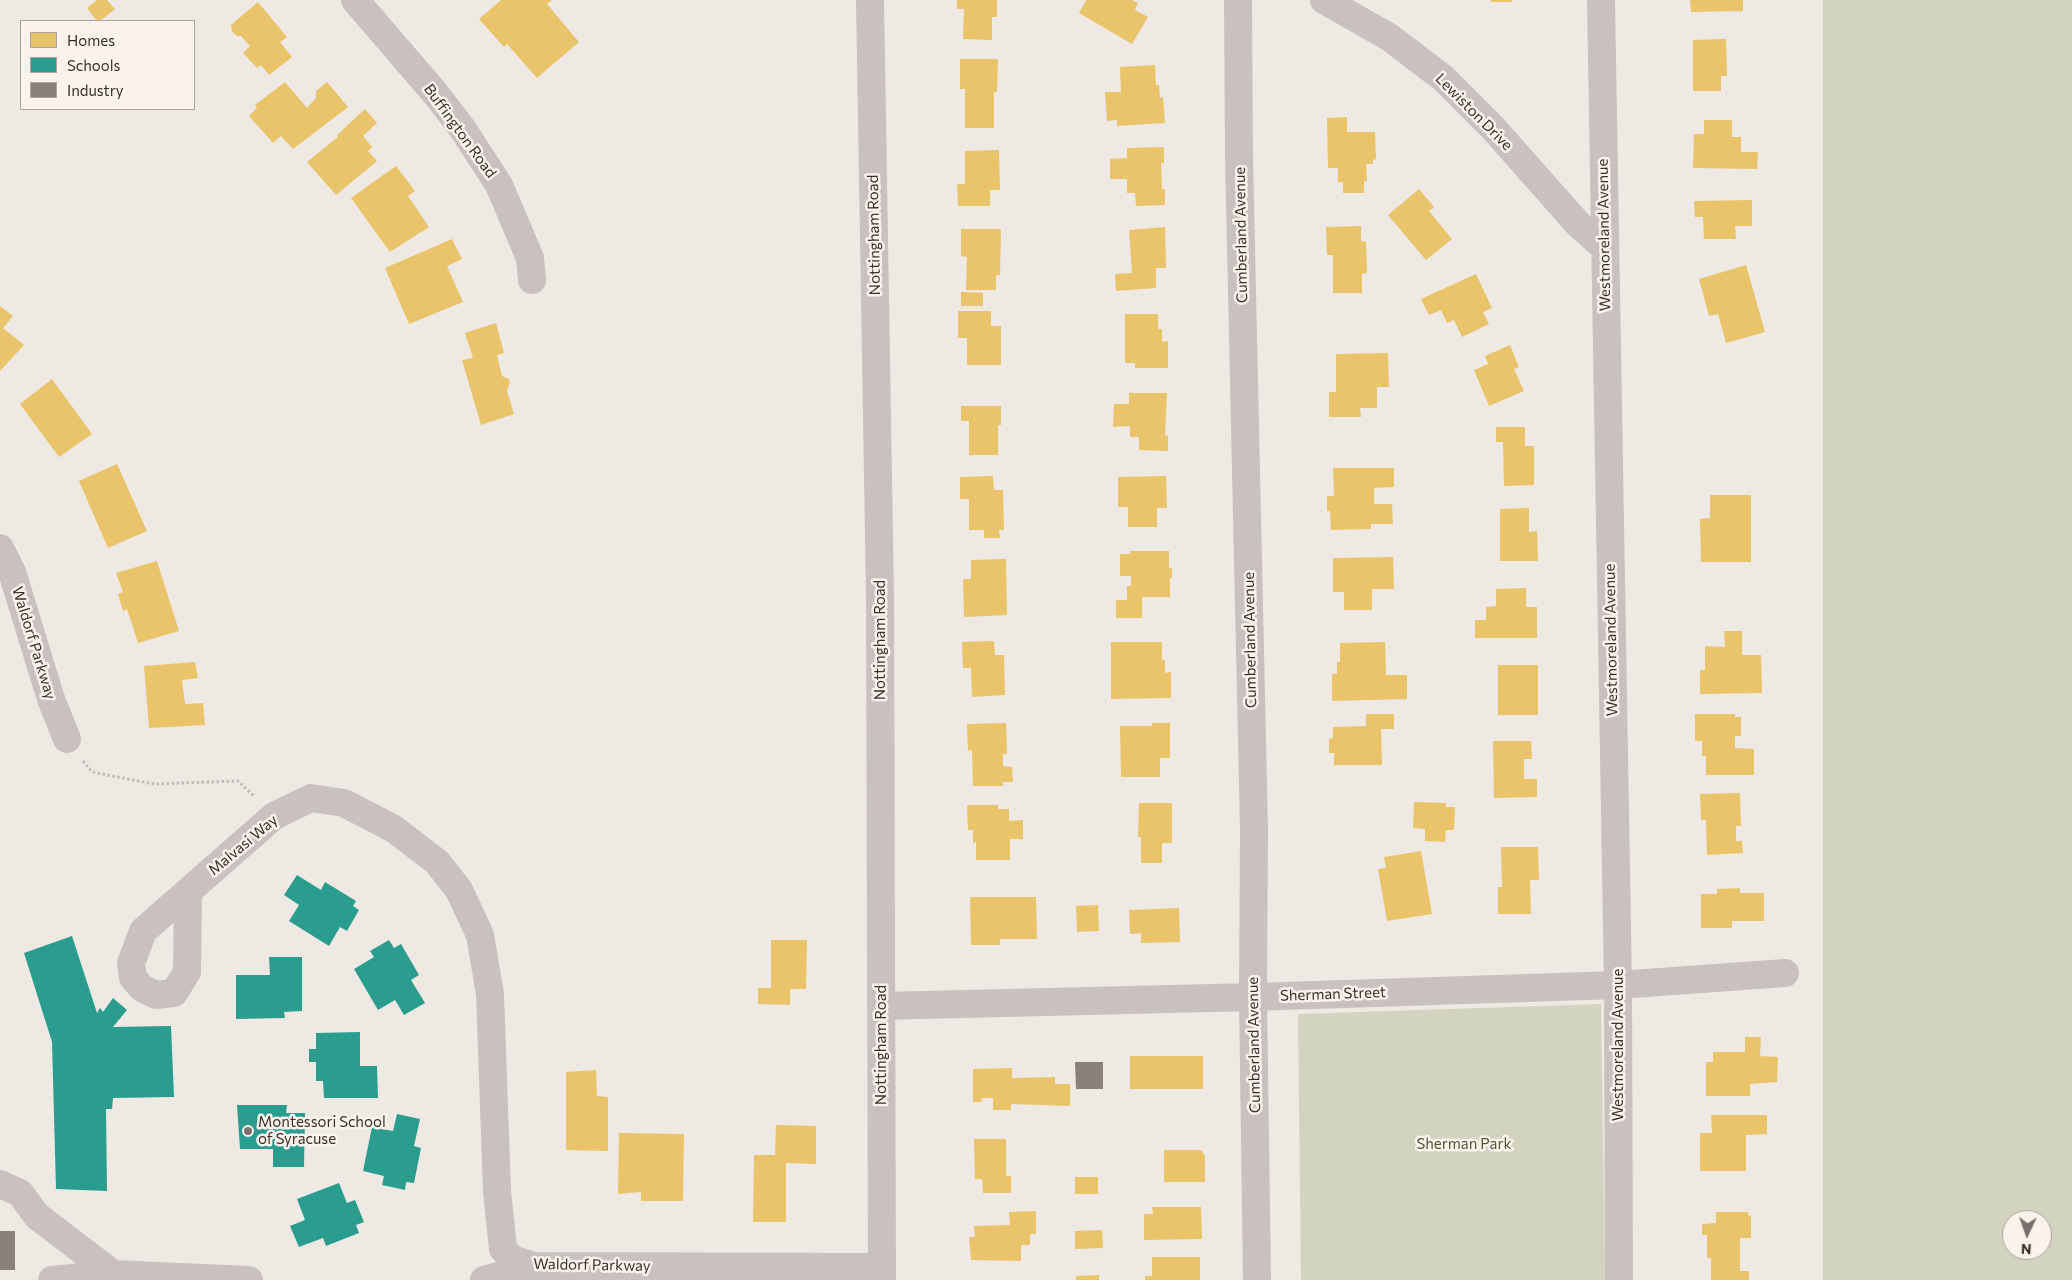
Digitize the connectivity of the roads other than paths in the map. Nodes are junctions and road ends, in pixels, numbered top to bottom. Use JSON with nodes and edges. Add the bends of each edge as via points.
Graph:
{"nodes":[{"id":1,"x":355,"y":0,"type":"edge"},
{"id":2,"x":870,"y":0,"type":"edge"},
{"id":3,"x":1238,"y":0,"type":"edge"},
{"id":4,"x":1324,"y":0,"type":"edge"},
{"id":5,"x":1601,"y":0,"type":"edge"},
{"id":6,"x":1604,"y":247,"type":"junction"},
{"id":7,"x":532,"y":280,"type":"dead end"},
{"id":8,"x":0,"y":548,"type":"edge"},
{"id":9,"x":66,"y":739,"type":"road end"},
{"id":10,"x":188,"y":892,"type":"dead end"},
{"id":11,"x":1785,"y":973,"type":"dead end"},
{"id":12,"x":1618,"y":985,"type":"junction"},
{"id":13,"x":490,"y":994,"type":"joint"},
{"id":14,"x":1253,"y":997,"type":"junction"},
{"id":15,"x":881,"y":1006,"type":"junction"},
{"id":16,"x":0,"y":1184,"type":"edge"},
{"id":17,"x":534,"y":1266,"type":"junction"},
{"id":18,"x":685,"y":1273,"type":"edge"},
{"id":19,"x":113,"y":1274,"type":"junction"},
{"id":20,"x":882,"y":1274,"type":"edge"},
{"id":21,"x":52,"y":1280,"type":"edge"},
{"id":22,"x":249,"y":1280,"type":"edge"},
{"id":23,"x":484,"y":1280,"type":"edge"},
{"id":24,"x":1257,"y":1280,"type":"edge"},
{"id":25,"x":1619,"y":1280,"type":"edge"}],
"edges":[{"from":1,"to":7,"type":"street","name":"Buffington Road","via":[[435,93],[499,185],[530,258]]},
{"from":2,"to":15,"type":"street","name":"Nottingham Road","via":[[880,606]]},
{"from":3,"to":14,"type":"street","name":"Cumberland Avenue","via":[[1254,830]]},
{"from":4,"to":6,"type":"street","name":"Lewiston Drive","via":[[1389,37],[1443,78],[1493,128],[1578,224]]},
{"from":5,"to":6,"type":"street","name":"Westmoreland Avenue"},
{"from":6,"to":12,"type":"street","name":"Westmoreland Avenue"},
{"from":8,"to":9,"type":"street","name":"Waldorf Parkway","via":[[12,572]]},
{"from":10,"to":13,"type":"street","name":"Malvasi Way","via":[[274,816],[311,798],[344,803],[394,829],[437,862],[458,890],[480,935]]},
{"from":11,"to":12,"type":"street","name":"Sherman Street"},
{"from":12,"to":14,"type":"street","name":"Sherman Street"},
{"from":12,"to":25,"type":"street","name":"Westmoreland Avenue"},
{"from":13,"to":17,"type":"street","name":"Waldorf Parkway","via":[[497,1191],[503,1249],[512,1260]]},
{"from":14,"to":15,"type":"street","name":"Sherman Street"},
{"from":14,"to":24,"type":"street","name":"Cumberland Avenue"},
{"from":15,"to":20,"type":"street","name":"Nottingham Road"},
{"from":16,"to":19,"type":"street","via":[[20,1193],[37,1216]]},
{"from":17,"to":18,"type":"street","name":"Waldorf Parkway"},
{"from":17,"to":23,"type":"street"},
{"from":18,"to":20,"type":"street","name":"Waldorf Parkway"},
{"from":19,"to":21,"type":"street"},
{"from":19,"to":22,"type":"street"}]}
